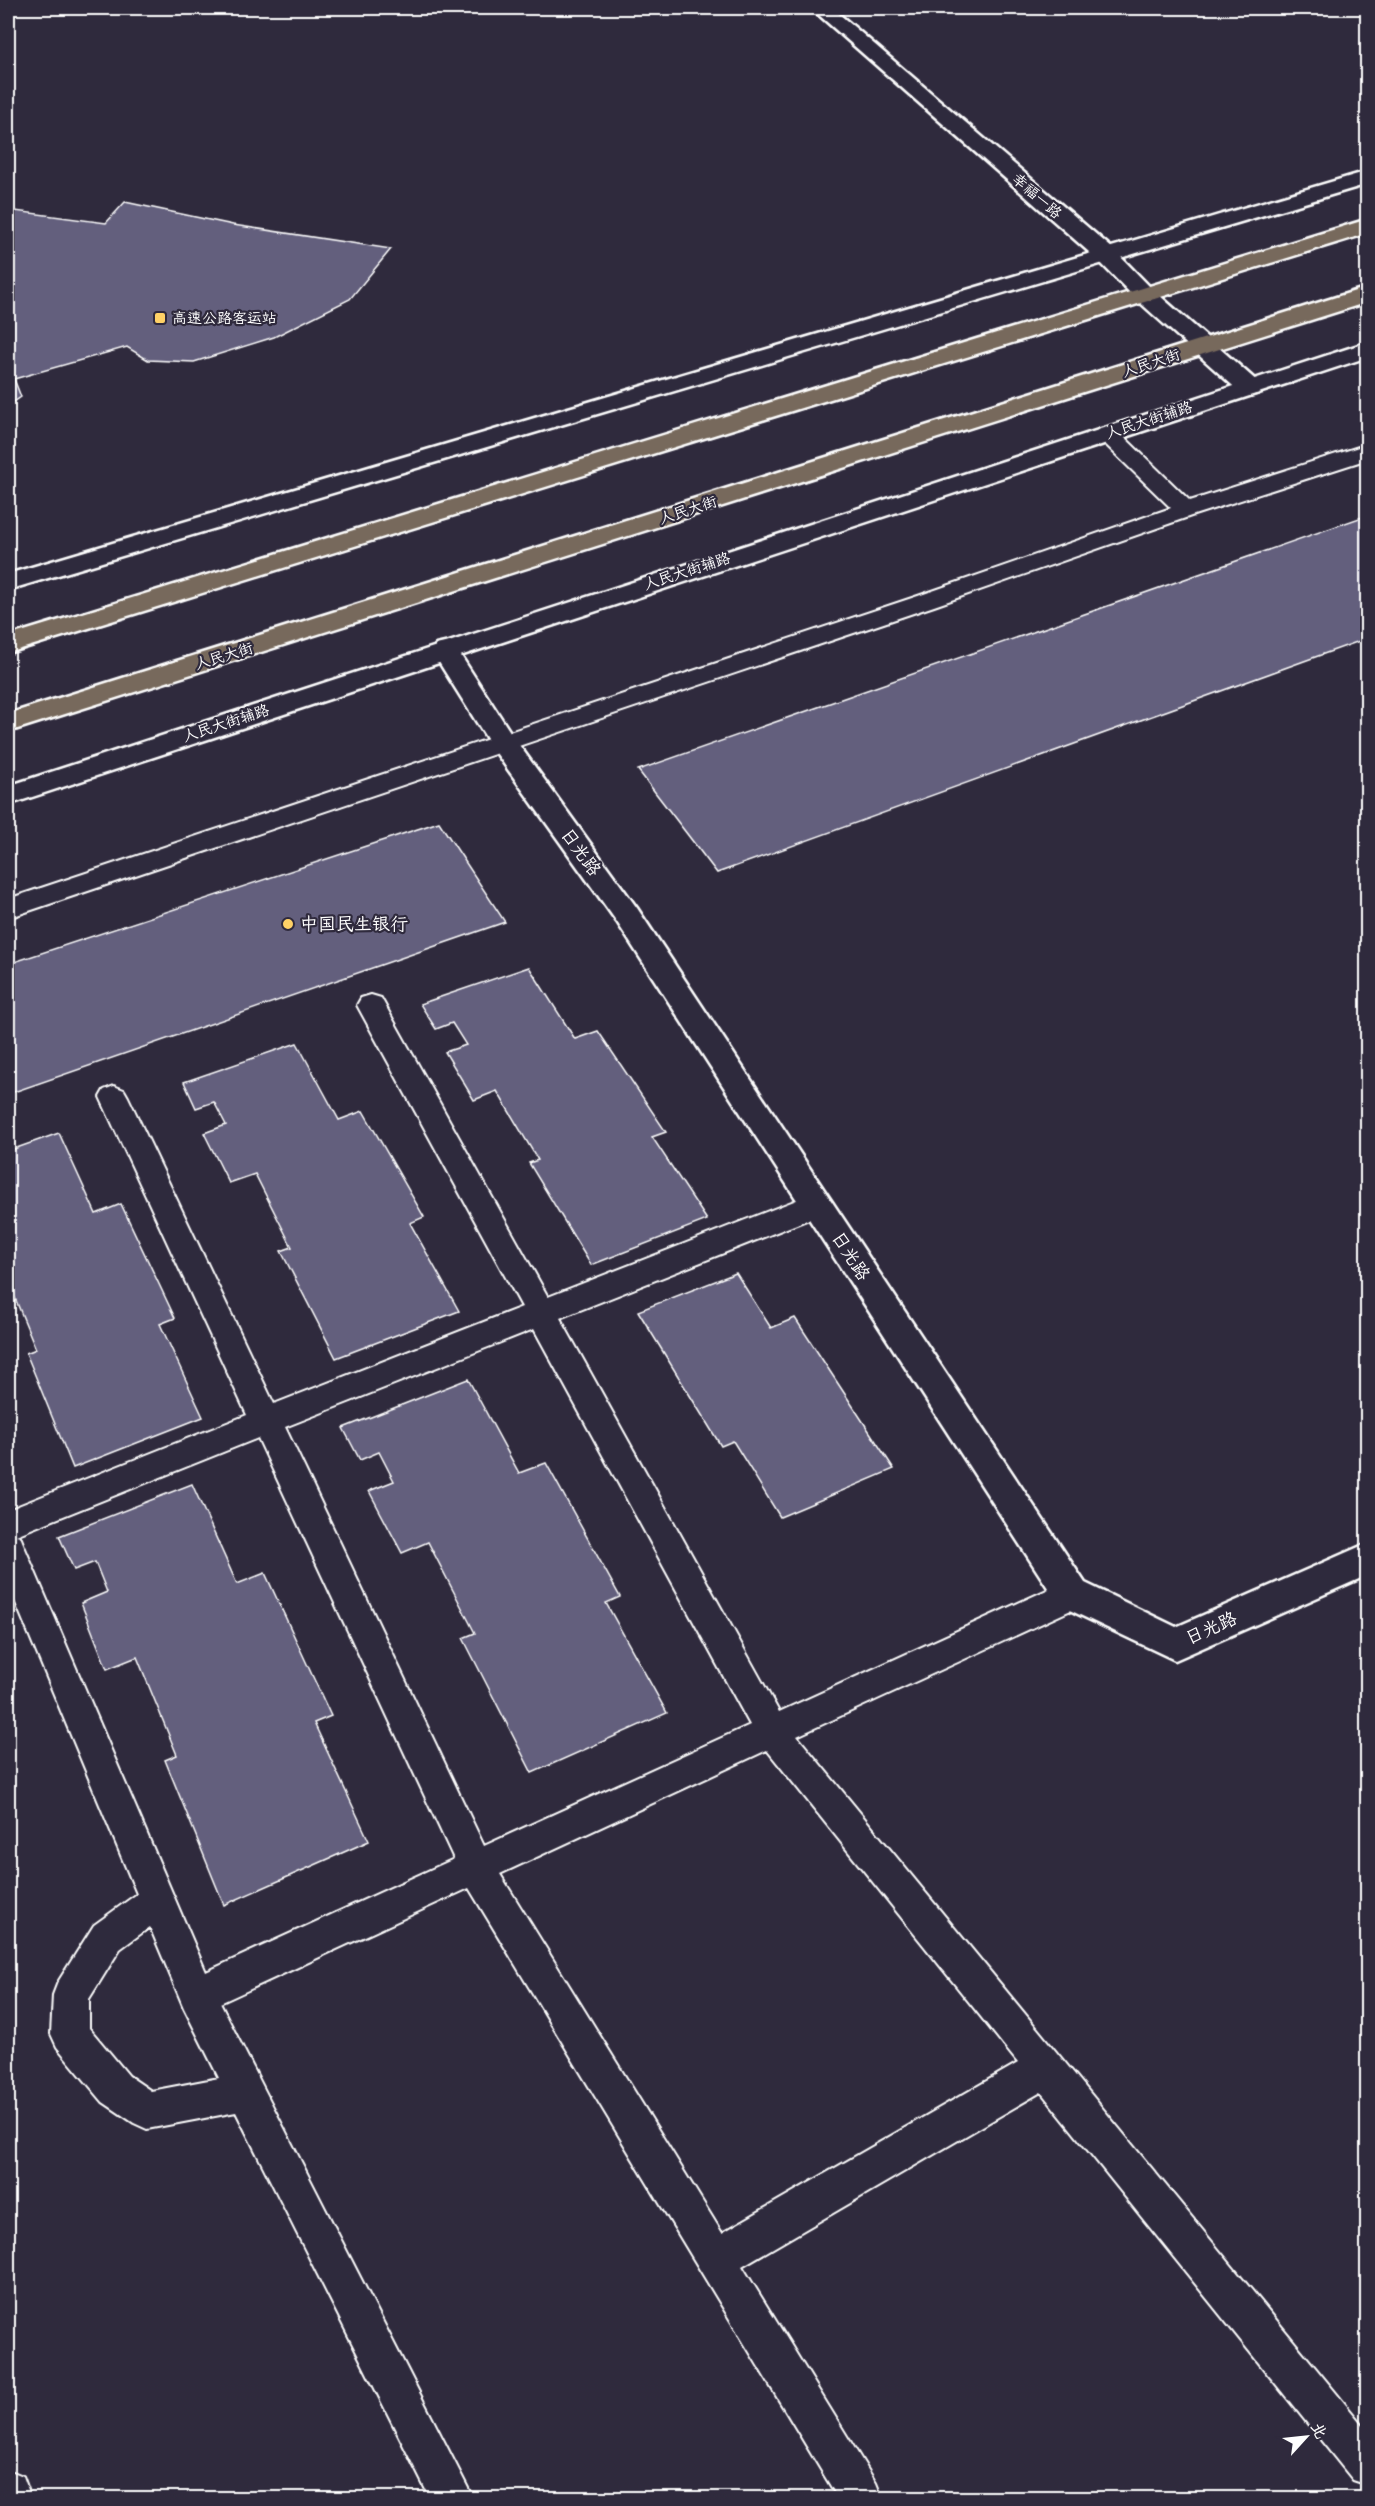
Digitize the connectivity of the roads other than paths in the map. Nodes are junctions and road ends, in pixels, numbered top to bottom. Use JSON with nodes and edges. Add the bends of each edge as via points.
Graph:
{"nodes":[{"id":1,"x":821,"y":8,"type":"edge"},
{"id":2,"x":1368,"y":177,"type":"edge"},
{"id":3,"x":1368,"y":226,"type":"edge"},
{"id":4,"x":1105,"y":255,"type":"junction"},
{"id":5,"x":1143,"y":293,"type":"junction"},
{"id":6,"x":1368,"y":294,"type":"edge"},
{"id":7,"x":1204,"y":346,"type":"junction"},
{"id":8,"x":1368,"y":349,"type":"edge"},
{"id":9,"x":1250,"y":387,"type":"junction"},
{"id":10,"x":1108,"y":434,"type":"junction"},
{"id":11,"x":1368,"y":451,"type":"edge"},
{"id":12,"x":1186,"y":510,"type":"junction"},
{"id":13,"x":8,"y":582,"type":"edge"},
{"id":14,"x":8,"y":645,"type":"edge"},
{"id":15,"x":445,"y":651,"type":"junction"},
{"id":16,"x":8,"y":723,"type":"edge"},
{"id":17,"x":504,"y":744,"type":"junction"},
{"id":18,"x":8,"y":796,"type":"edge"},
{"id":19,"x":8,"y":909,"type":"edge"},
{"id":20,"x":371,"y":1005,"type":"dead end"},
{"id":21,"x":114,"y":1097,"type":"dead end"},
{"id":22,"x":817,"y":1204,"type":"junction"},
{"id":23,"x":541,"y":1314,"type":"junction"},
{"id":24,"x":265,"y":1419,"type":"junction"},
{"id":25,"x":8,"y":1524,"type":"edge"},
{"id":26,"x":8,"y":1546,"type":"edge"},
{"id":27,"x":1368,"y":1558,"type":"edge"},
{"id":28,"x":1072,"y":1594,"type":"junction"},
{"id":29,"x":772,"y":1731,"type":"junction"},
{"id":30,"x":476,"y":1867,"type":"junction"},
{"id":31,"x":157,"y":1900,"type":"junction"},
{"id":32,"x":197,"y":1995,"type":"junction"},
{"id":33,"x":1046,"y":2068,"type":"junction"},
{"id":34,"x":246,"y":2092,"type":"junction"},
{"id":35,"x":715,"y":2259,"type":"junction"},
{"id":36,"x":1368,"y":2465,"type":"edge"},
{"id":37,"x":8,"y":2492,"type":"edge"},
{"id":38,"x":10,"y":2499,"type":"edge"},
{"id":39,"x":452,"y":2499,"type":"edge"},
{"id":40,"x":861,"y":2499,"type":"edge"}],
"edges":[{"from":1,"to":4,"type":"main road","name":"幸福一路"},
{"from":2,"to":4,"type":"main road"},
{"from":3,"to":5,"type":"main road"},
{"from":4,"to":5,"type":"main road","name":"幸福一路"},
{"from":4,"to":13,"type":"main road"},
{"from":5,"to":7,"type":"main road","name":"幸福一路"},
{"from":5,"to":14,"type":"main road"},
{"from":6,"to":7,"type":"main road","name":"人民大街"},
{"from":7,"to":9,"type":"main road","name":"幸福一路"},
{"from":7,"to":16,"type":"main road","name":"人民大街"},
{"from":8,"to":9,"type":"main road","name":"人民大街辅路"},
{"from":9,"to":10,"type":"main road","name":"人民大街辅路"},
{"from":10,"to":12,"type":"lane"},
{"from":10,"to":15,"type":"main road","name":"人民大街辅路"},
{"from":11,"to":12,"type":"lane"},
{"from":12,"to":17,"type":"lane"},
{"from":15,"to":17,"type":"main road","name":"日光路"},
{"from":15,"to":18,"type":"main road","name":"人民大街辅路"},
{"from":17,"to":19,"type":"lane"},
{"from":17,"to":22,"type":"main road","name":"日光路","via":[[627,915]]},
{"from":20,"to":23,"type":"lane"},
{"from":21,"to":24,"type":"lane"},
{"from":22,"to":23,"type":"lane"},
{"from":22,"to":28,"type":"main road","name":"日光路"},
{"from":23,"to":24,"type":"lane"},
{"from":23,"to":29,"type":"lane"},
{"from":24,"to":25,"type":"lane"},
{"from":24,"to":30,"type":"lane"},
{"from":26,"to":31,"type":"lane"},
{"from":27,"to":28,"type":"main road","name":"日光路","via":[[1175,1644]]},
{"from":28,"to":29,"type":"lane"},
{"from":29,"to":30,"type":"lane"},
{"from":29,"to":33,"type":"lane"},
{"from":30,"to":32,"type":"lane"},
{"from":30,"to":35,"type":"lane"},
{"from":31,"to":32,"type":"lane"},
{"from":31,"to":34,"type":"lane","via":[[107,1937],[71,1995],[70,2034],[116,2089],[147,2110]]},
{"from":32,"to":34,"type":"lane"},
{"from":33,"to":35,"type":"lane"},
{"from":33,"to":36,"type":"lane"},
{"from":34,"to":39,"type":"lane"},
{"from":35,"to":40,"type":"lane"},
{"from":37,"to":38,"type":"lane"}]}
